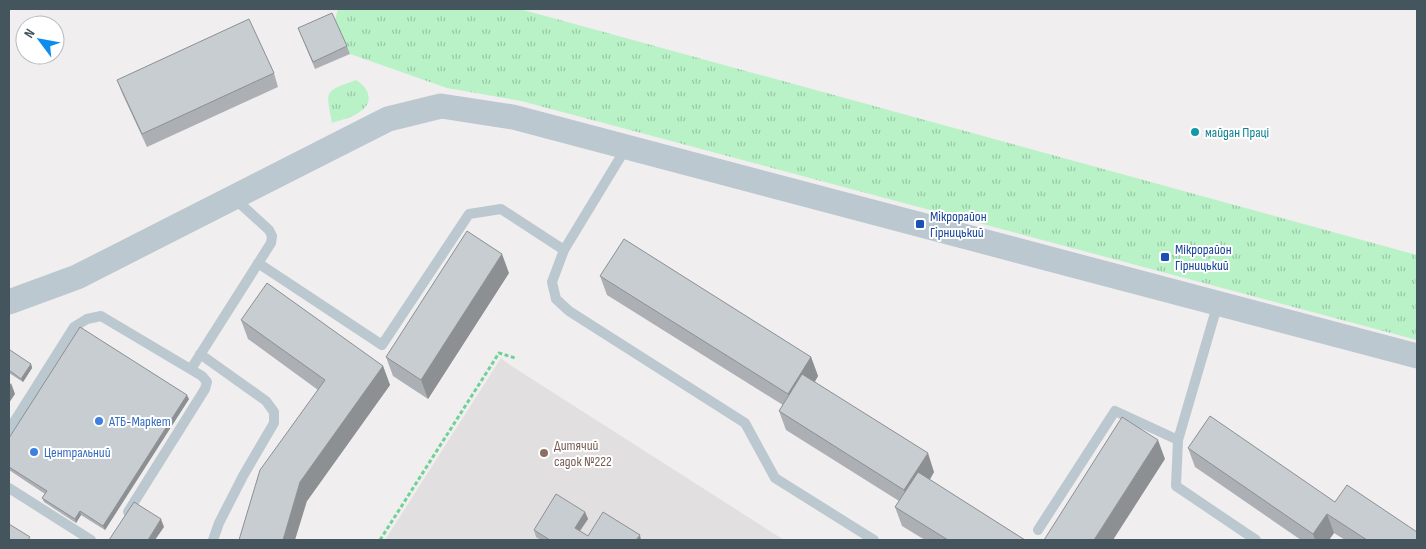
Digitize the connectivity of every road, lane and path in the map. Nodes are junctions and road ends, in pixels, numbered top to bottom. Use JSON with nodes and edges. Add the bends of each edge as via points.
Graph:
{"nodes":[{"id":1,"x":627,"y":147,"type":"junction"},
{"id":2,"x":234,"y":197,"type":"junction"},
{"id":3,"x":564,"y":250,"type":"junction"},
{"id":4,"x":258,"y":263,"type":"junction"},
{"id":5,"x":9,"y":302,"type":"edge"},
{"id":6,"x":1218,"y":303,"type":"junction"},
{"id":7,"x":200,"y":354,"type":"junction"},
{"id":8,"x":1417,"y":356,"type":"edge"},
{"id":9,"x":515,"y":358,"type":"dead end"},
{"id":10,"x":191,"y":369,"type":"junction"},
{"id":11,"x":9,"y":430,"type":"edge"},
{"id":12,"x":1178,"y":440,"type":"junction"},
{"id":13,"x":9,"y":488,"type":"edge"},
{"id":14,"x":120,"y":524,"type":"edge"},
{"id":15,"x":1038,"y":530,"type":"dead end"},
{"id":16,"x":91,"y":540,"type":"edge"},
{"id":17,"x":213,"y":540,"type":"edge"},
{"id":18,"x":380,"y":540,"type":"edge"},
{"id":19,"x":874,"y":540,"type":"edge"},
{"id":20,"x":1256,"y":540,"type":"edge"}],
"edges":[{"from":1,"to":2,"type":"street","via":[[514,117],[441,106],[388,119]]},
{"from":1,"to":3,"type":"lane"},
{"from":1,"to":6,"type":"street"},
{"from":2,"to":4,"type":"lane","via":[[272,236]]},
{"from":2,"to":5,"type":"street","via":[[77,277]]},
{"from":3,"to":4,"type":"lane","via":[[501,209],[468,214],[382,345]]},
{"from":3,"to":19,"type":"lane","via":[[552,282],[556,299],[569,311],[746,423],[775,478]]},
{"from":4,"to":7,"type":"lane"},
{"from":6,"to":8,"type":"street"},
{"from":6,"to":12,"type":"lane"},
{"from":7,"to":10,"type":"lane"},
{"from":7,"to":17,"type":"lane","via":[[266,401],[274,412],[274,423],[243,476]]},
{"from":9,"to":18,"type":"path","via":[[499,353]]},
{"from":10,"to":11,"type":"lane","via":[[101,316],[87,319],[74,327]]},
{"from":10,"to":14,"type":"lane","via":[[202,376],[206,382],[205,389]]},
{"from":12,"to":15,"type":"lane","via":[[1115,411]]},
{"from":12,"to":20,"type":"lane","via":[[1176,486]]},
{"from":13,"to":16,"type":"lane"}]}
